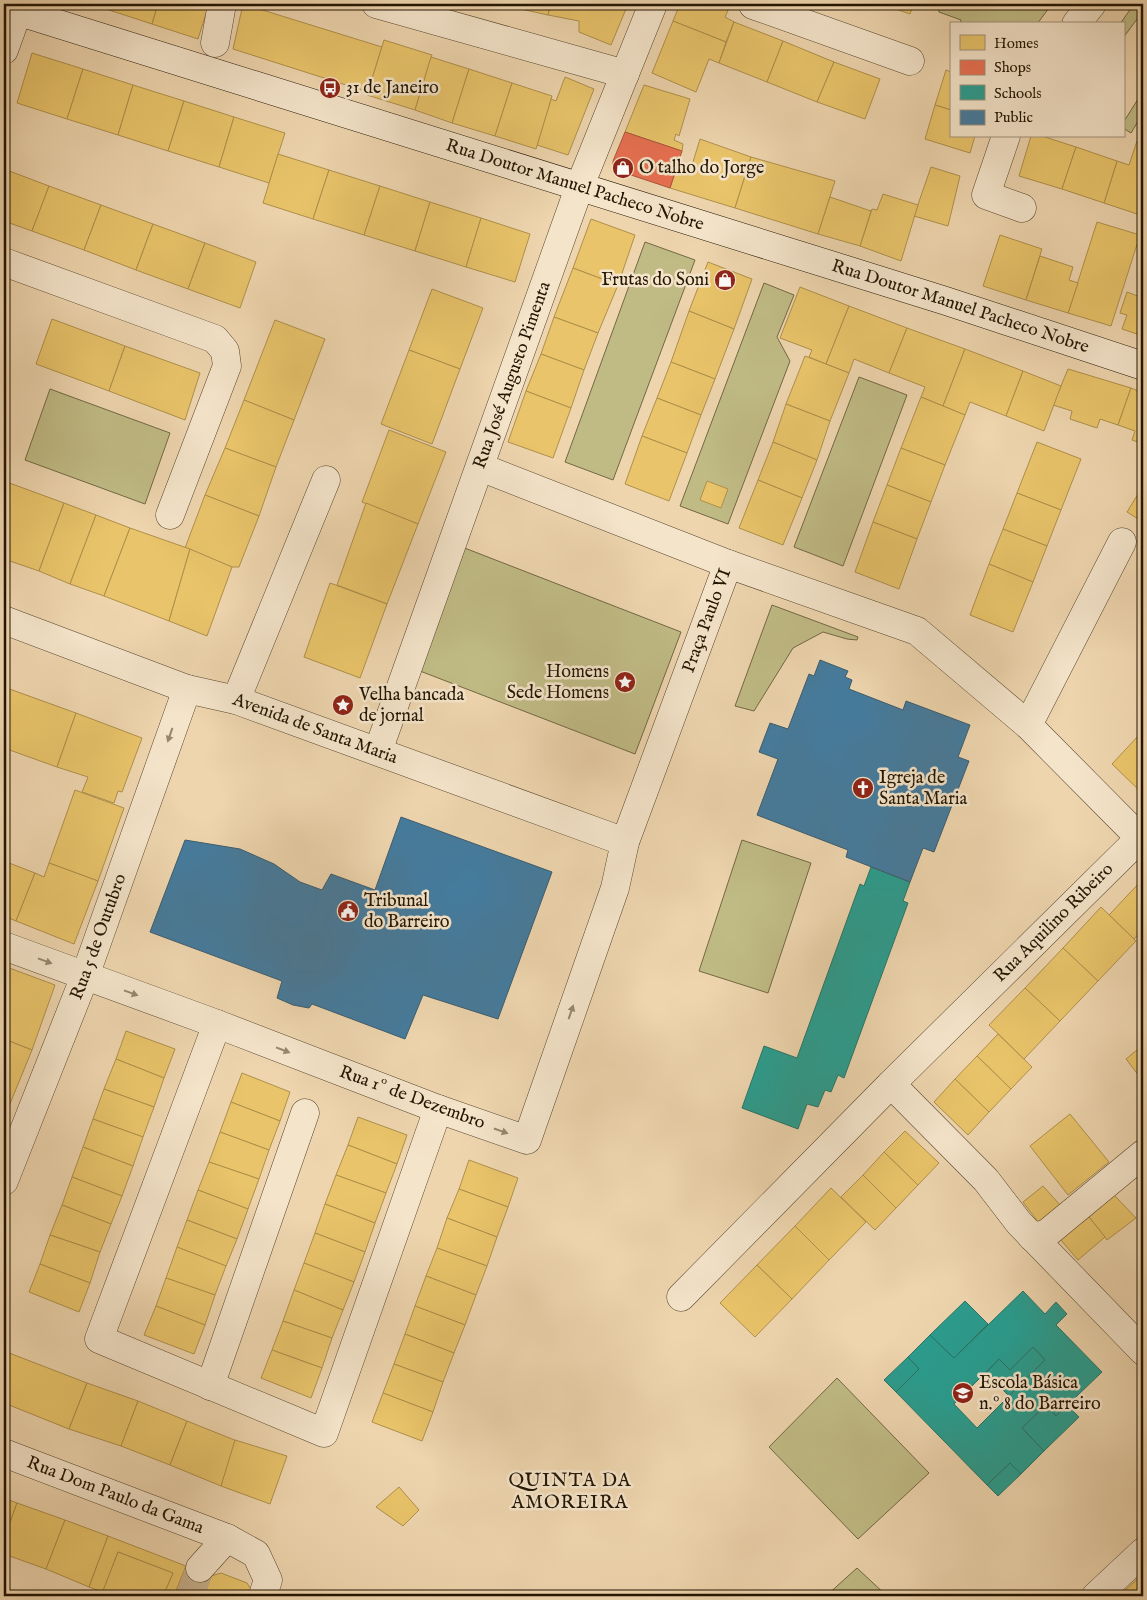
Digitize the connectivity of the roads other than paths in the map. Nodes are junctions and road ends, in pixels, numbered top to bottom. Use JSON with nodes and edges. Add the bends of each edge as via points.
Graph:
{"nodes":[{"id":1,"x":222,"y":4,"type":"edge"},
{"id":2,"x":376,"y":4,"type":"edge"},
{"id":3,"x":653,"y":4,"type":"edge"},
{"id":4,"x":1092,"y":4,"type":"edge"},
{"id":5,"x":753,"y":5,"type":"edge"},
{"id":6,"x":11,"y":9,"type":"edge"},
{"id":7,"x":1078,"y":22,"type":"edge"},
{"id":8,"x":214,"y":43,"type":"dead end"},
{"id":9,"x":4,"y":50,"type":"edge"},
{"id":10,"x":910,"y":61,"type":"dead end"},
{"id":11,"x":625,"y":74,"type":"junction"},
{"id":12,"x":1005,"y":138,"type":"edge"},
{"id":13,"x":579,"y":188,"type":"junction"},
{"id":14,"x":1022,"y":208,"type":"dead end"},
{"id":15,"x":4,"y":262,"type":"edge"},
{"id":16,"x":1143,"y":366,"type":"edge"},
{"id":17,"x":480,"y":467,"type":"junction"},
{"id":18,"x":326,"y":480,"type":"dead end"},
{"id":19,"x":170,"y":516,"type":"dead end"},
{"id":20,"x":1122,"y":542,"type":"dead end"},
{"id":21,"x":728,"y":564,"type":"junction"},
{"id":22,"x":4,"y":620,"type":"edge"},
{"id":23,"x":187,"y":689,"type":"junction"},
{"id":24,"x":236,"y":700,"type":"junction"},
{"id":25,"x":1028,"y":725,"type":"junction"},
{"id":26,"x":378,"y":751,"type":"junction"},
{"id":27,"x":1142,"y":837,"type":"edge"},
{"id":28,"x":625,"y":842,"type":"junction"},
{"id":29,"x":4,"y":946,"type":"edge"},
{"id":30,"x":86,"y":976,"type":"junction"},
{"id":31,"x":217,"y":1024,"type":"junction"},
{"id":32,"x":891,"y":1084,"type":"junction"},
{"id":33,"x":438,"y":1109,"type":"junction"},
{"id":34,"x":305,"y":1113,"type":"dead end"},
{"id":35,"x":14,"y":1128,"type":"edge"},
{"id":36,"x":1143,"y":1154,"type":"edge"},
{"id":37,"x":4,"y":1182,"type":"edge"},
{"id":38,"x":1032,"y":1237,"type":"junction"},
{"id":39,"x":681,"y":1297,"type":"dead end"},
{"id":40,"x":1143,"y":1351,"type":"edge"},
{"id":41,"x":210,"y":1386,"type":"junction"},
{"id":42,"x":4,"y":1453,"type":"edge"},
{"id":43,"x":227,"y":1538,"type":"junction"},
{"id":44,"x":1143,"y":1552,"type":"edge"},
{"id":45,"x":200,"y":1568,"type":"tunnel mouth"},
{"id":46,"x":264,"y":1592,"type":"dead end"},
{"id":47,"x":1096,"y":1596,"type":"edge"}],
"edges":[{"from":1,"to":8,"type":"street"},
{"from":2,"to":11,"type":"street"},
{"from":3,"to":11,"type":"street","name":"Rua José Augusto Pimenta"},
{"from":4,"to":7,"type":"street"},
{"from":5,"to":10,"type":"street"},
{"from":6,"to":9,"type":"street"},
{"from":6,"to":13,"type":"street","name":"Rua Doutor Manuel Pacheco Nobre"},
{"from":11,"to":13,"type":"street","name":"Rua José Augusto Pimenta"},
{"from":12,"to":14,"type":"street","via":[[986,195]]},
{"from":13,"to":16,"type":"street","name":"Rua Doutor Manuel Pacheco Nobre","via":[[946,301]]},
{"from":13,"to":17,"type":"street","name":"Rua José Augusto Pimenta"},
{"from":15,"to":19,"type":"street","via":[[215,340],[225,351],[227,366]]},
{"from":17,"to":21,"type":"street","name":"Praça Paulo VI"},
{"from":17,"to":26,"type":"street","name":"Rua José Augusto Pimenta"},
{"from":18,"to":24,"type":"street"},
{"from":20,"to":25,"type":"street"},
{"from":21,"to":25,"type":"street","name":"Rua Aquilino Ribeiro","via":[[917,631]]},
{"from":21,"to":28,"type":"street","name":"Praça Paulo VI"},
{"from":22,"to":23,"type":"street","name":"Avenida de Santa Maria"},
{"from":23,"to":24,"type":"street","name":"Avenida de Santa Maria"},
{"from":23,"to":30,"type":"street","name":"Rua 5 de Outubro","one_way":true},
{"from":24,"to":26,"type":"street","name":"Avenida de Santa Maria"},
{"from":25,"to":27,"type":"street","name":"Rua Aquilino Ribeiro"},
{"from":26,"to":28,"type":"street","name":"Avenida de Santa Maria"},
{"from":27,"to":32,"type":"street","name":"Rua Aquilino Ribeiro"},
{"from":33,"to":28,"type":"street","name":"Rua 1º de Dezembro","one_way":true,"via":[[527,1140],[615,888]]},
{"from":29,"to":30,"type":"street","name":"Rua 1º de Dezembro","one_way":true},
{"from":30,"to":31,"type":"street","name":"Rua 1º de Dezembro","one_way":true},
{"from":30,"to":35,"type":"street","name":"Rua 5 de Outubro"},
{"from":31,"to":33,"type":"street","name":"Rua 1º de Dezembro","one_way":true},
{"from":31,"to":41,"type":"street","via":[[99,1340]]},
{"from":32,"to":38,"type":"street","via":[[986,1180]]},
{"from":32,"to":39,"type":"street","name":"Rua Aquilino Ribeiro"},
{"from":33,"to":41,"type":"street","via":[[324,1433]]},
{"from":34,"to":41,"type":"street"},
{"from":35,"to":37,"type":"street","name":"Rua 5 de Outubro"},
{"from":36,"to":38,"type":"street","via":[[1046,1234]]},
{"from":38,"to":40,"type":"street"},
{"from":42,"to":43,"type":"street","name":"Rua Dom Paulo da Gama"},
{"from":43,"to":45,"type":"street"},
{"from":43,"to":46,"type":"street","name":"Rua Dom Paulo da Gama","via":[[256,1554],[268,1580]]},
{"from":44,"to":47,"type":"street"}]}
